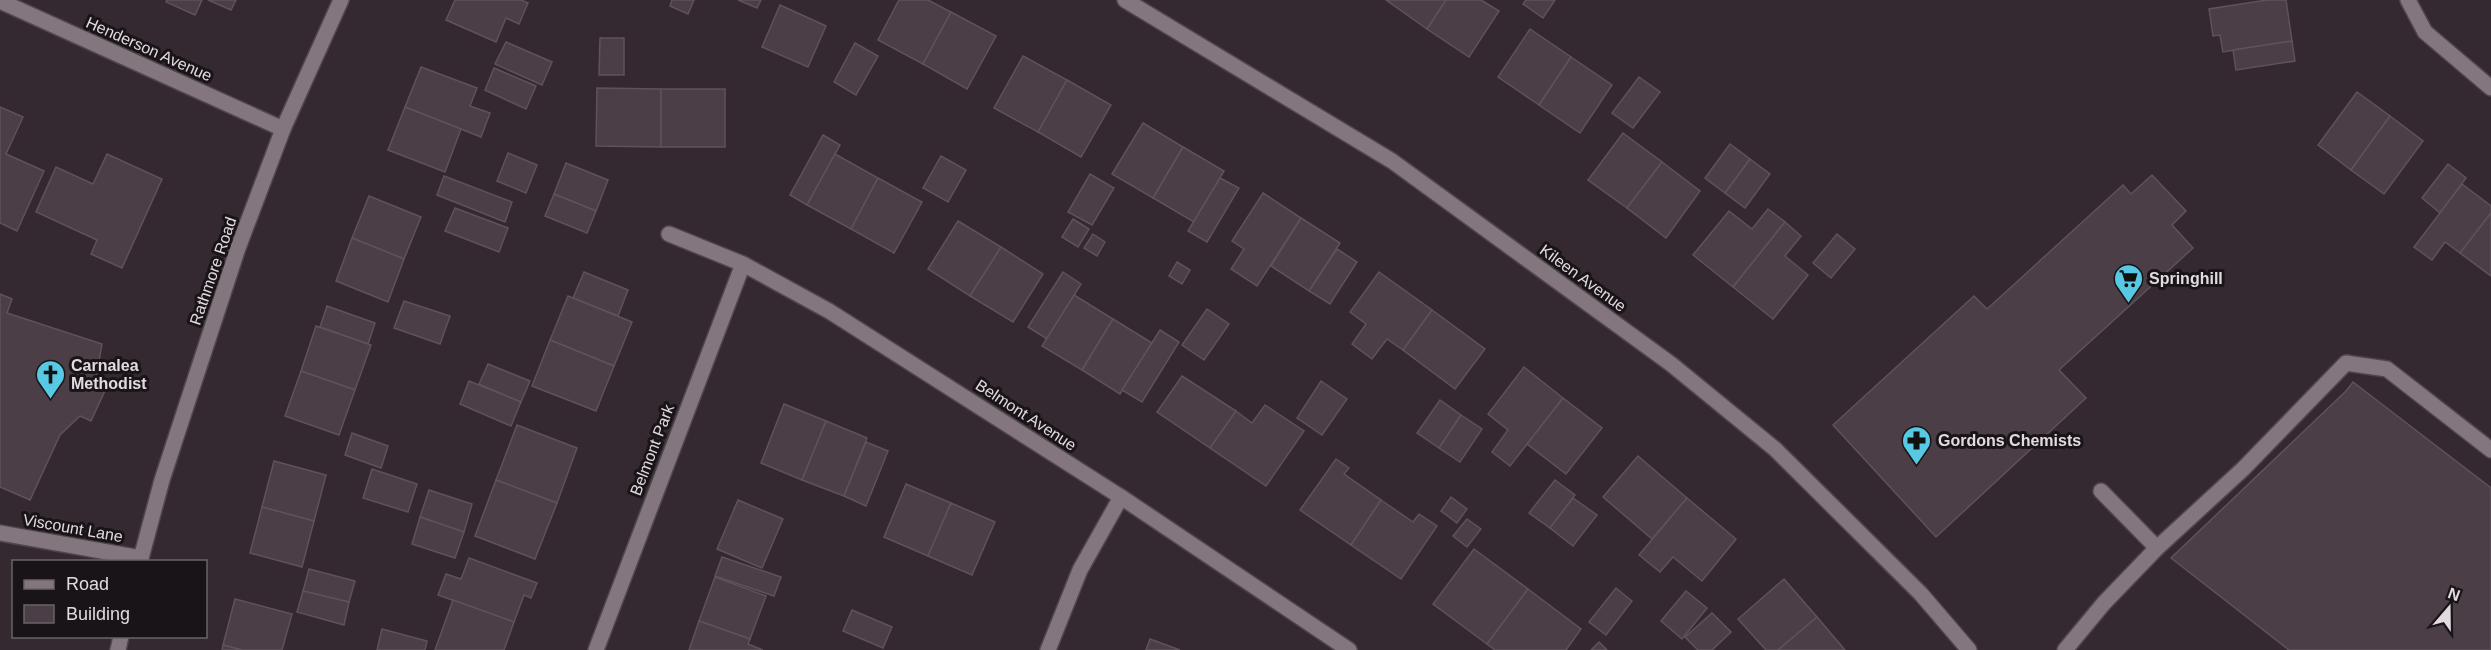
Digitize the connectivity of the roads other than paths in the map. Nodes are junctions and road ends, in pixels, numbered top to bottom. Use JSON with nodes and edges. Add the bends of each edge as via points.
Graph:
{"nodes":[{"id":1,"x":340,"y":0,"type":"edge"},
{"id":2,"x":1125,"y":0,"type":"edge"},
{"id":3,"x":2408,"y":0,"type":"edge"},
{"id":4,"x":0,"y":1,"type":"edge"},
{"id":5,"x":2491,"y":88,"type":"edge"},
{"id":6,"x":284,"y":129,"type":"junction"},
{"id":7,"x":669,"y":234,"type":"dead end"},
{"id":8,"x":743,"y":264,"type":"junction"},
{"id":9,"x":2491,"y":450,"type":"edge"},
{"id":10,"x":2101,"y":491,"type":"dead end"},
{"id":11,"x":1121,"y":497,"type":"junction"},
{"id":12,"x":0,"y":533,"type":"edge"},
{"id":13,"x":2157,"y":548,"type":"junction"},
{"id":14,"x":140,"y":560,"type":"edge"},
{"id":15,"x":596,"y":650,"type":"edge"},
{"id":16,"x":1048,"y":650,"type":"edge"},
{"id":17,"x":1349,"y":650,"type":"edge"},
{"id":18,"x":1969,"y":650,"type":"edge"},
{"id":19,"x":2064,"y":650,"type":"edge"}],
"edges":[{"from":1,"to":6,"type":"street","name":"Rathmore Road"},
{"from":2,"to":18,"type":"street","name":"Kileen Avenue","via":[[1392,161],[1671,364],[1775,449],[1920,594]]},
{"from":3,"to":5,"type":"street","via":[[2425,32]]},
{"from":4,"to":6,"type":"street","name":"Henderson Avenue"},
{"from":6,"to":14,"type":"street","name":"Rathmore Road","via":[[238,248]]},
{"from":7,"to":8,"type":"street","name":"Belmont Avenue"},
{"from":8,"to":11,"type":"street","name":"Belmont Avenue","via":[[829,311]]},
{"from":8,"to":15,"type":"street","name":"Belmont Park"},
{"from":9,"to":13,"type":"street","via":[[2387,369],[2346,363],[2243,469]]},
{"from":10,"to":13,"type":"street"},
{"from":11,"to":16,"type":"street","via":[[1080,570]]},
{"from":11,"to":17,"type":"street","name":"Belmont Avenue"},
{"from":12,"to":14,"type":"street","name":"Viscount Lane"},
{"from":13,"to":19,"type":"street"}]}
